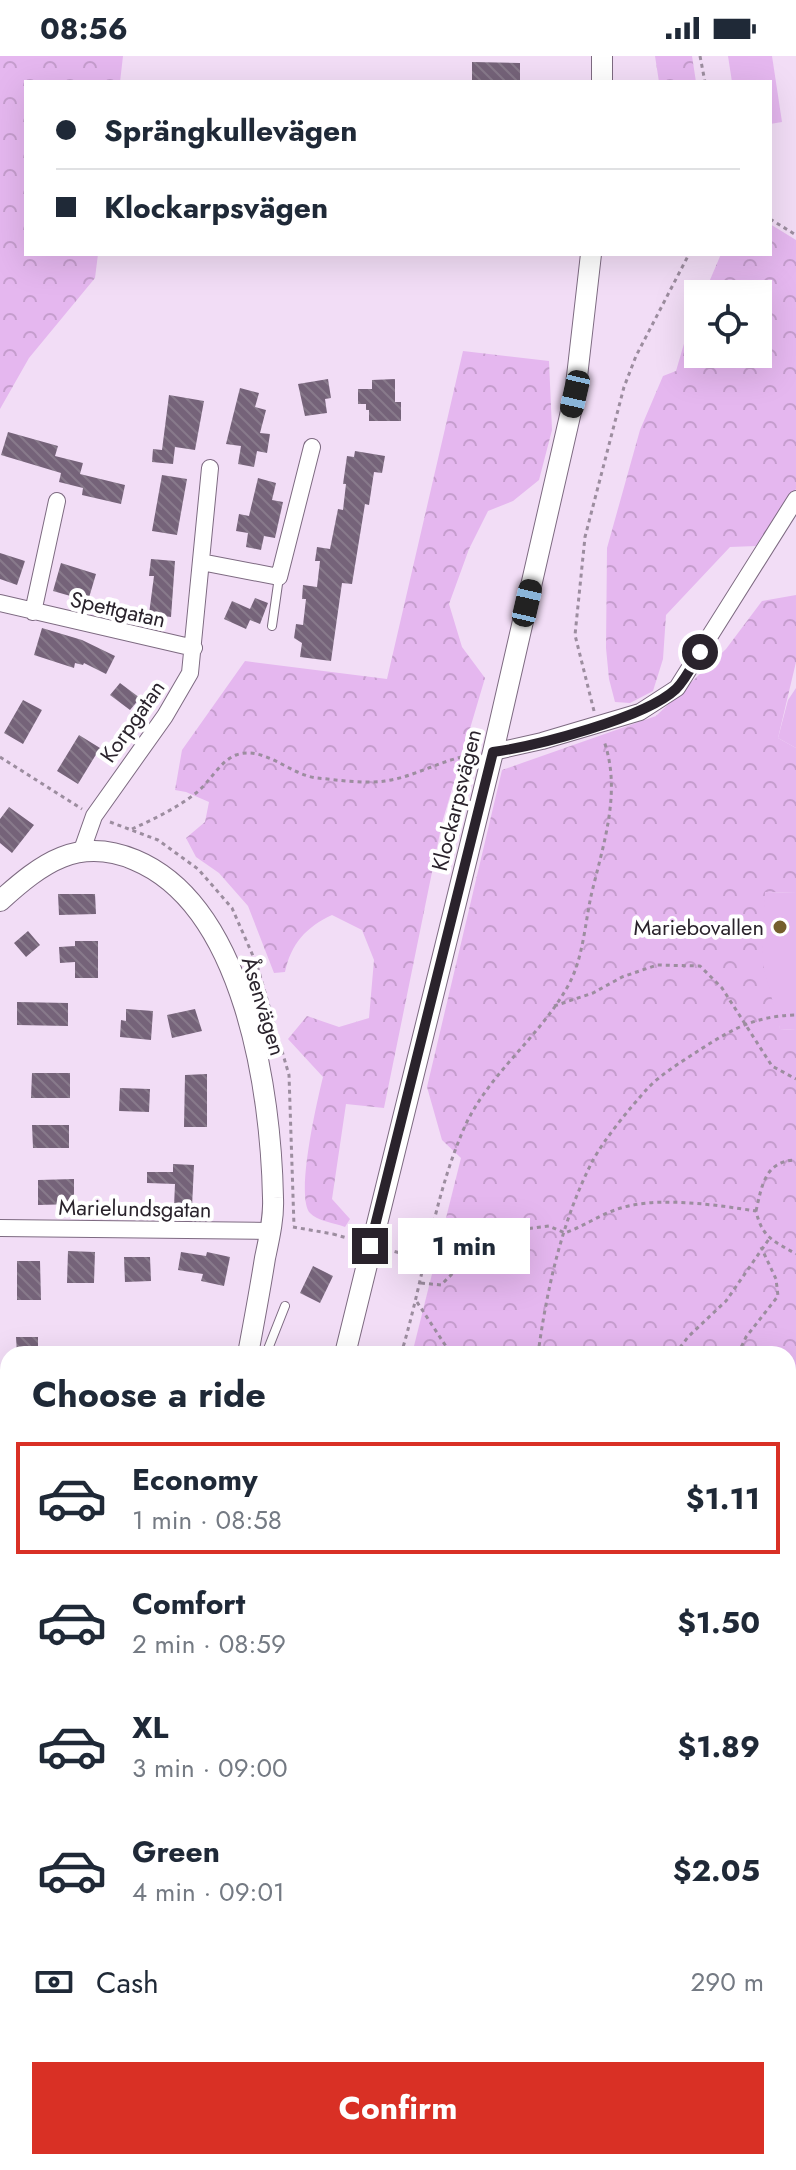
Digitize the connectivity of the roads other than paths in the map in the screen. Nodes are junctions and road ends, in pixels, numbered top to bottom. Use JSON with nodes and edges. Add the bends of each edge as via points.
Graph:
{"nodes":[{"id":1,"x":602,"y":56,"type":"edge"},
{"id":2,"x":602,"y":80,"type":"edge"},
{"id":3,"x":591,"y":256,"type":"edge"},
{"id":4,"x":312,"y":447,"type":"dead end"},
{"id":5,"x":210,"y":468,"type":"dead end"},
{"id":6,"x":796,"y":499,"type":"edge"},
{"id":7,"x":57,"y":501,"type":"dead end"},
{"id":8,"x":201,"y":562,"type":"junction"},
{"id":9,"x":279,"y":577,"type":"junction"},
{"id":10,"x":0,"y":603,"type":"edge"},
{"id":11,"x":33,"y":612,"type":"junction"},
{"id":12,"x":272,"y":626,"type":"dead end"},
{"id":13,"x":194,"y":648,"type":"junction"},
{"id":14,"x":493,"y":752,"type":"junction"},
{"id":15,"x":82,"y":850,"type":"junction"},
{"id":16,"x":0,"y":901,"type":"edge"},
{"id":17,"x":0,"y":1228,"type":"edge"},
{"id":18,"x":270,"y":1231,"type":"junction"},
{"id":19,"x":285,"y":1306,"type":"dead end"},
{"id":20,"x":249,"y":1346,"type":"edge"},
{"id":21,"x":269,"y":1346,"type":"edge"},
{"id":22,"x":347,"y":1346,"type":"edge"}],
"edges":[{"from":1,"to":2,"type":"street"},
{"from":3,"to":14,"type":"street","name":"Klockarpsvägen","via":[[575,394]]},
{"from":4,"to":9,"type":"street"},
{"from":5,"to":8,"type":"street","name":"Korpgatan"},
{"from":6,"to":14,"type":"street","via":[[677,688],[640,712]]},
{"from":7,"to":11,"type":"street"},
{"from":8,"to":9,"type":"street"},
{"from":8,"to":13,"type":"street","name":"Korpgatan"},
{"from":9,"to":12,"type":"lane"},
{"from":10,"to":11,"type":"street","name":"Spettgatan"},
{"from":11,"to":13,"type":"street","name":"Spettgatan"},
{"from":13,"to":15,"type":"street","name":"Korpgatan","via":[[190,673],[178,695],[94,816]]},
{"from":14,"to":22,"type":"street","name":"Klockarpsvägen"},
{"from":15,"to":16,"type":"street","via":[[56,859]]},
{"from":15,"to":18,"type":"street","name":"Åsenvägen","via":[[105,851],[151,867],[195,905],[218,943],[249,1026],[264,1095],[273,1201]]},
{"from":17,"to":18,"type":"street","name":"Marielundsgatan"},
{"from":18,"to":20,"type":"street","name":"Åsenvägen"},
{"from":19,"to":21,"type":"lane"}]}
